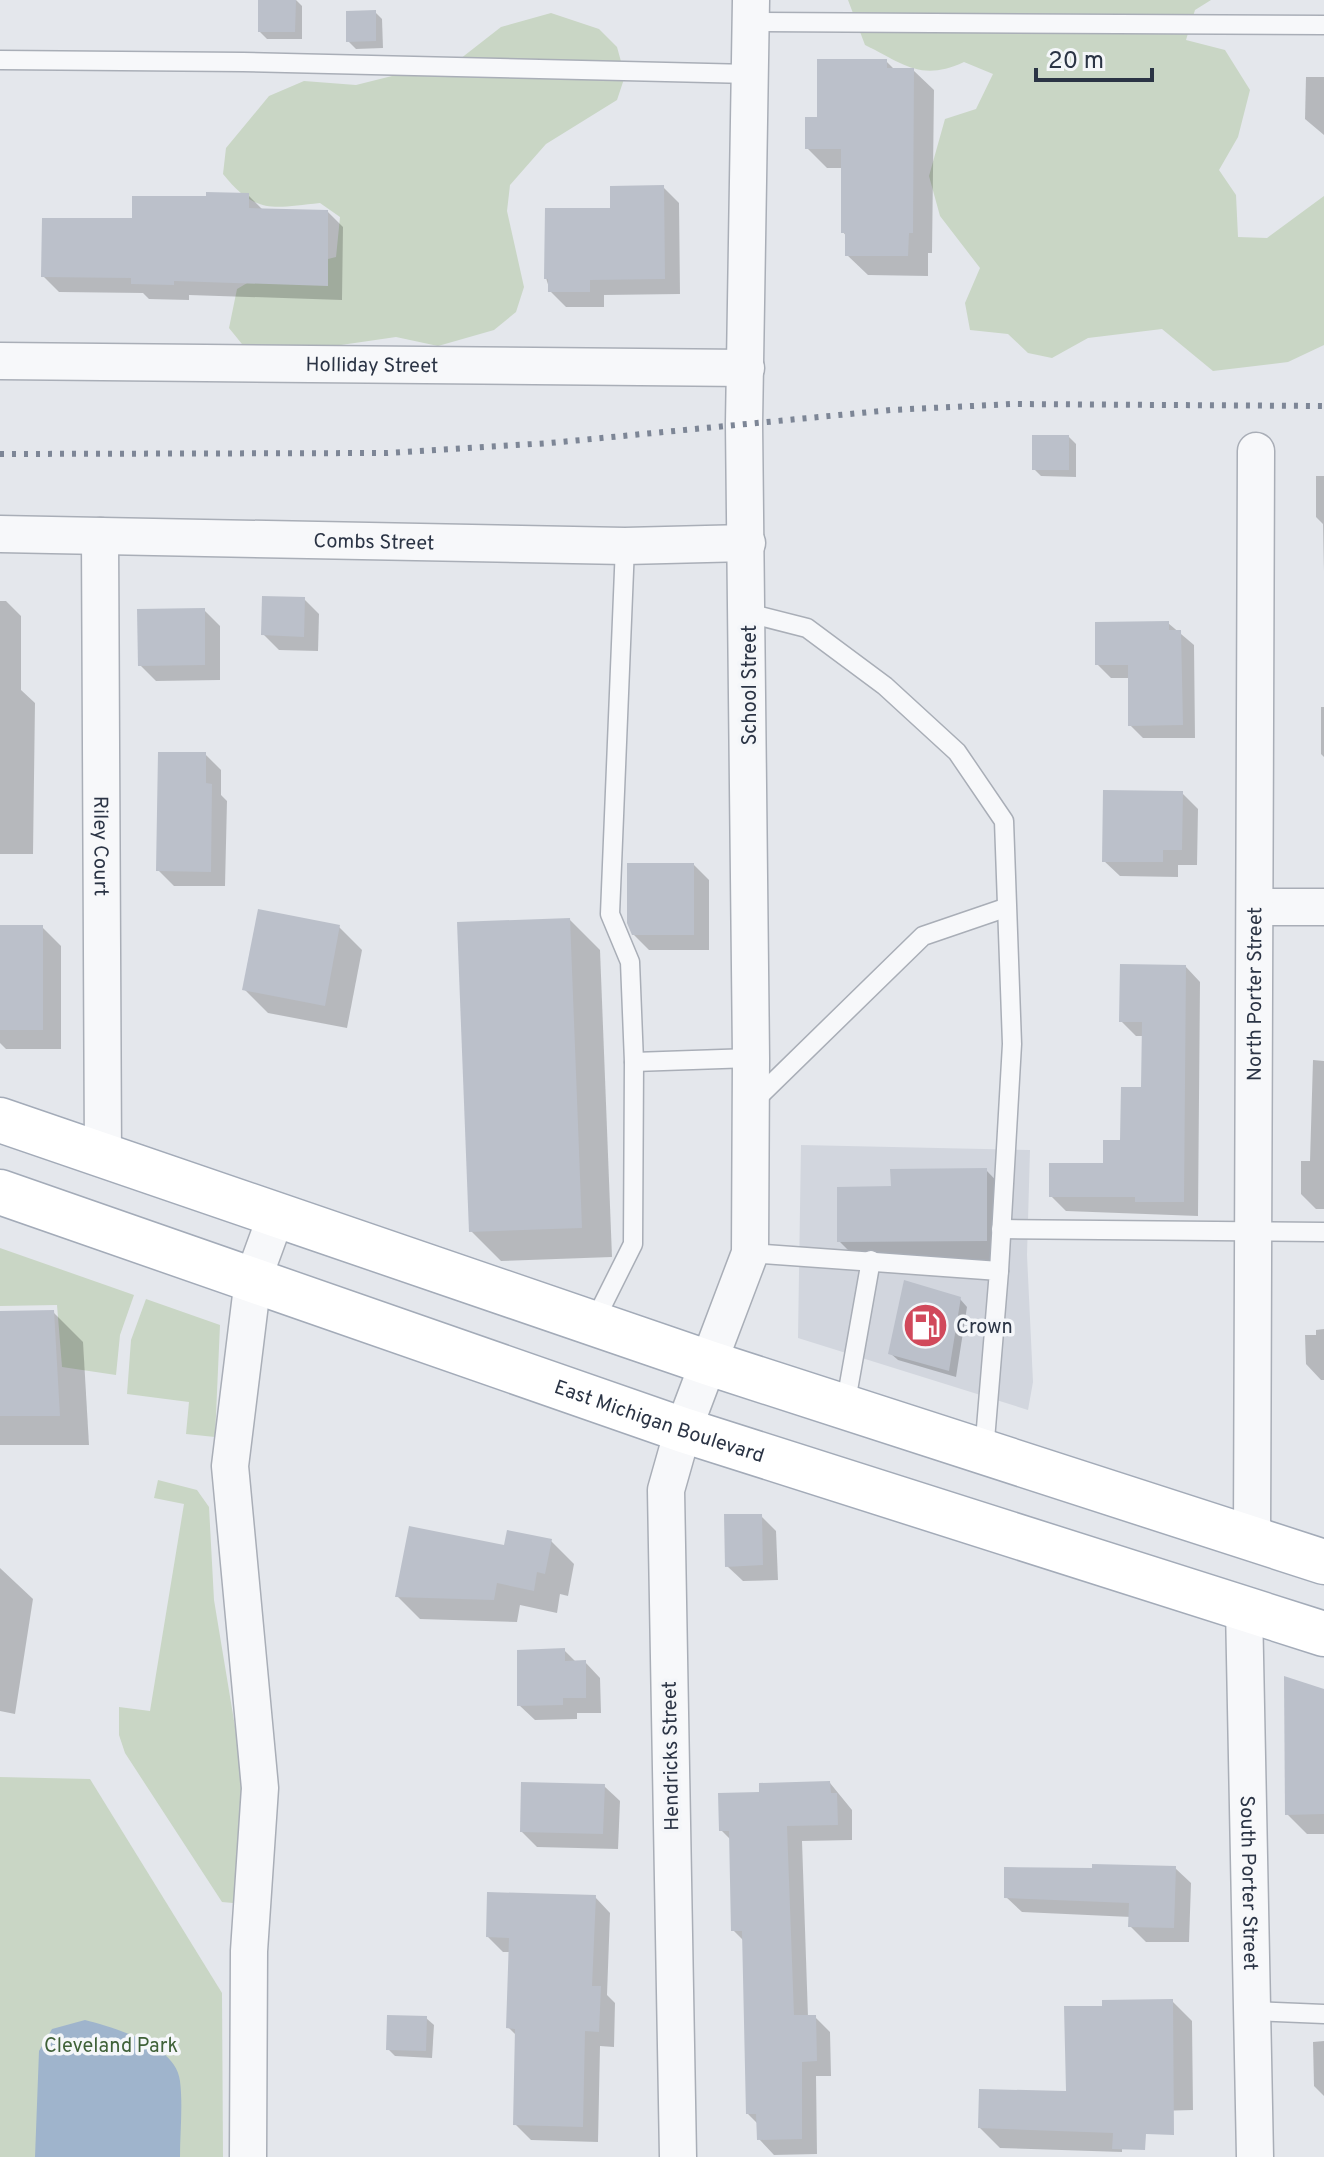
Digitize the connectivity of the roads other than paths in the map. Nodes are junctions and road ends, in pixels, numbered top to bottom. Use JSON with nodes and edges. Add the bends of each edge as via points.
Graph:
{"nodes":[{"id":1,"x":751,"y":11,"type":"edge"},
{"id":2,"x":1324,"y":25,"type":"edge"},
{"id":3,"x":0,"y":60,"type":"edge"},
{"id":4,"x":750,"y":74,"type":"junction"},
{"id":5,"x":0,"y":361,"type":"edge"},
{"id":6,"x":746,"y":368,"type":"junction"},
{"id":7,"x":1256,"y":451,"type":"dead end"},
{"id":8,"x":0,"y":534,"type":"edge"},
{"id":9,"x":100,"y":536,"type":"junction"},
{"id":10,"x":747,"y":543,"type":"junction"},
{"id":11,"x":625,"y":546,"type":"junction"},
{"id":12,"x":748,"y":613,"type":"junction"},
{"id":13,"x":1256,"y":907,"type":"junction"},
{"id":14,"x":1324,"y":907,"type":"edge"},
{"id":15,"x":1005,"y":908,"type":"junction"},
{"id":16,"x":751,"y":1058,"type":"junction"},
{"id":17,"x":634,"y":1062,"type":"junction"},
{"id":18,"x":751,"y":1104,"type":"junction"},
{"id":19,"x":0,"y":1120,"type":"edge"},
{"id":20,"x":103,"y":1157,"type":"junction"},
{"id":21,"x":0,"y":1192,"type":"edge"},
{"id":22,"x":276,"y":1216,"type":"junction"},
{"id":23,"x":1001,"y":1229,"type":"junction"},
{"id":24,"x":1254,"y":1232,"type":"junction"},
{"id":25,"x":1324,"y":1232,"type":"edge"},
{"id":26,"x":750,"y":1253,"type":"junction"},
{"id":27,"x":871,"y":1260,"type":"junction"},
{"id":28,"x":999,"y":1271,"type":"junction"},
{"id":29,"x":253,"y":1279,"type":"junction"},
{"id":30,"x":593,"y":1324,"type":"junction"},
{"id":31,"x":709,"y":1363,"type":"junction"},
{"id":32,"x":845,"y":1407,"type":"junction"},
{"id":33,"x":683,"y":1430,"type":"junction"},
{"id":34,"x":984,"y":1452,"type":"junction"},
{"id":35,"x":1252,"y":1538,"type":"junction"},
{"id":36,"x":1324,"y":1562,"type":"edge"},
{"id":37,"x":1244,"y":1607,"type":"junction"},
{"id":38,"x":1324,"y":1634,"type":"edge"},
{"id":39,"x":1252,"y":2011,"type":"junction"},
{"id":40,"x":1324,"y":2014,"type":"edge"},
{"id":41,"x":248,"y":2157,"type":"edge"},
{"id":42,"x":678,"y":2157,"type":"edge"},
{"id":43,"x":1255,"y":2157,"type":"edge"}],
"edges":[{"from":1,"to":2,"type":"lane"},
{"from":1,"to":4,"type":"street","name":"School Street"},
{"from":3,"to":4,"type":"lane"},
{"from":4,"to":6,"type":"street","name":"School Street"},
{"from":5,"to":6,"type":"street","name":"Holliday Street"},
{"from":6,"to":10,"type":"street","name":"School Street"},
{"from":7,"to":13,"type":"street","name":"North Porter Street"},
{"from":8,"to":9,"type":"street","name":"Combs Street"},
{"from":9,"to":11,"type":"street","name":"Combs Street"},
{"from":9,"to":20,"type":"street","name":"Riley Court"},
{"from":10,"to":11,"type":"street","name":"Combs Street"},
{"from":10,"to":12,"type":"street","name":"School Street"},
{"from":11,"to":17,"type":"lane","via":[[610,914],[630,962]]},
{"from":12,"to":15,"type":"lane","via":[[807,628],[885,686],[957,752],[1004,821]]},
{"from":12,"to":16,"type":"street","name":"School Street"},
{"from":13,"to":14,"type":"street"},
{"from":13,"to":24,"type":"street","name":"North Porter Street"},
{"from":15,"to":18,"type":"lane","via":[[923,936]]},
{"from":15,"to":23,"type":"lane","via":[[1012,1044]]},
{"from":16,"to":17,"type":"lane"},
{"from":16,"to":18,"type":"street","name":"School Street"},
{"from":17,"to":30,"type":"lane","via":[[633,1244]]},
{"from":18,"to":26,"type":"street","name":"School Street"},
{"from":19,"to":20,"type":"main road"},
{"from":20,"to":22,"type":"main road"},
{"from":21,"to":29,"type":"main road","name":"East Michigan Boulevard"},
{"from":22,"to":29,"type":"street"},
{"from":22,"to":30,"type":"main road"},
{"from":23,"to":24,"type":"lane"},
{"from":23,"to":28,"type":"lane"},
{"from":24,"to":25,"type":"lane"},
{"from":24,"to":35,"type":"street","name":"North Porter Street"},
{"from":26,"to":27,"type":"lane"},
{"from":26,"to":31,"type":"street","name":"School Street"},
{"from":27,"to":28,"type":"lane"},
{"from":27,"to":32,"type":"lane"},
{"from":28,"to":34,"type":"lane"},
{"from":29,"to":33,"type":"main road","name":"East Michigan Boulevard"},
{"from":29,"to":41,"type":"street","via":[[230,1466],[260,1788],[249,1951]]},
{"from":30,"to":31,"type":"main road"},
{"from":31,"to":32,"type":"main road"},
{"from":31,"to":33,"type":"street","name":"Hendricks Street"},
{"from":32,"to":34,"type":"main road"},
{"from":33,"to":37,"type":"main road","name":"East Michigan Boulevard"},
{"from":33,"to":42,"type":"street","name":"Hendricks Street","via":[[666,1490]]},
{"from":34,"to":35,"type":"main road"},
{"from":35,"to":36,"type":"main road"},
{"from":37,"to":38,"type":"main road","name":"East Michigan Boulevard"},
{"from":37,"to":39,"type":"street","name":"South Porter Street"},
{"from":39,"to":40,"type":"lane"},
{"from":39,"to":43,"type":"street","name":"South Porter Street"}]}
